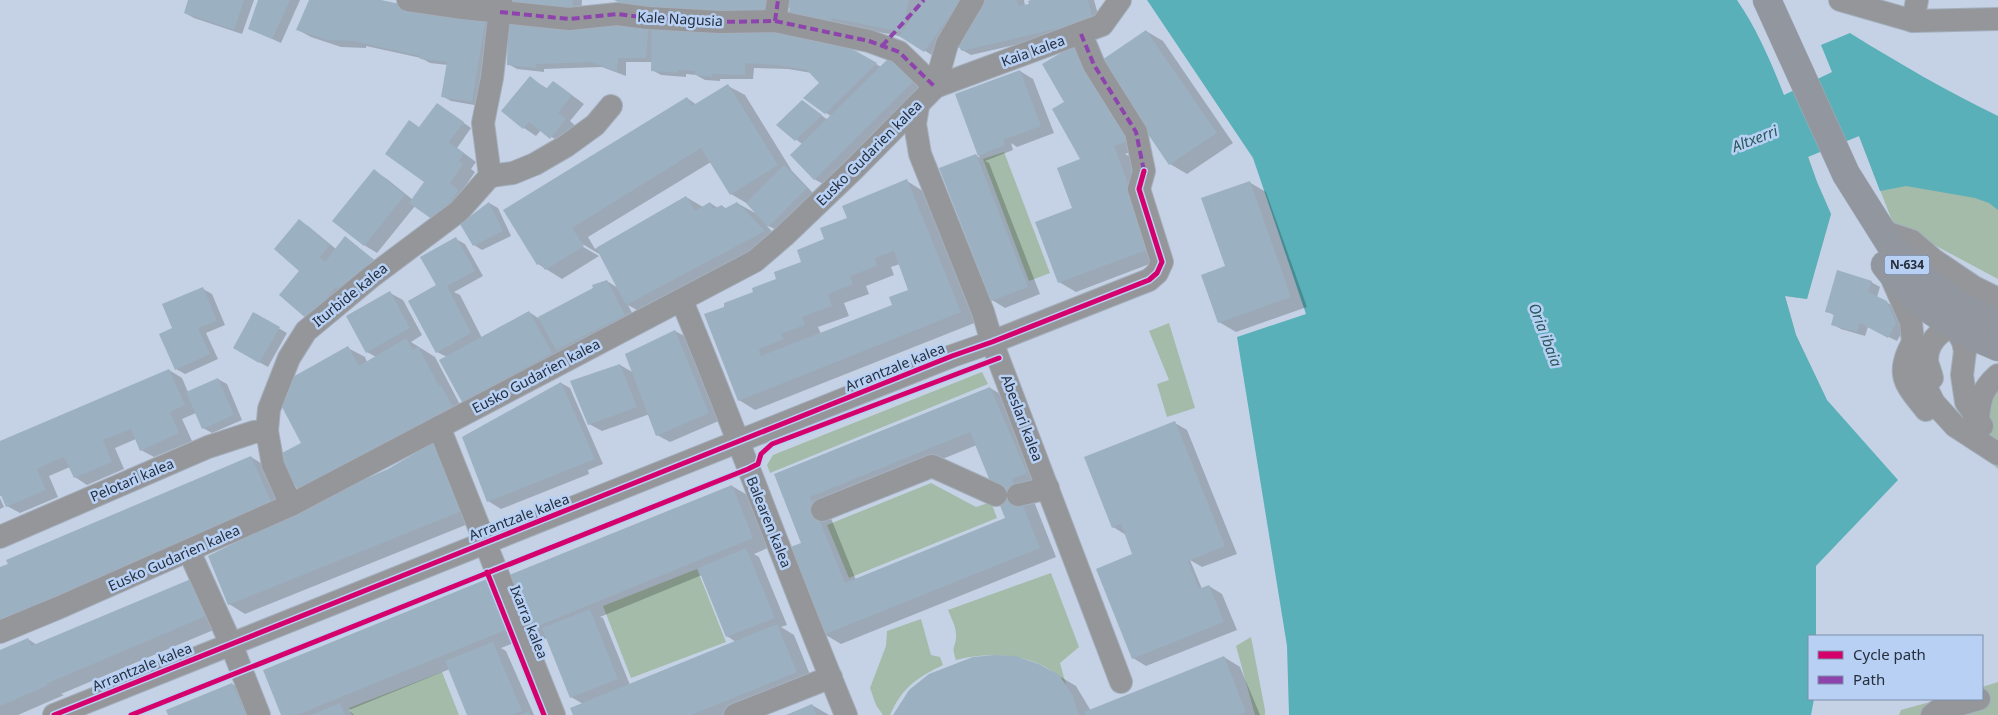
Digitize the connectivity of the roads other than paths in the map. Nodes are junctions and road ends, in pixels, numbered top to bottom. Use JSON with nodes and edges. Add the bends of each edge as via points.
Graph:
{"nodes":[{"id":1,"x":408,"y":0,"type":"edge"},
{"id":2,"x":973,"y":0,"type":"edge"},
{"id":3,"x":1120,"y":0,"type":"edge"},
{"id":4,"x":1840,"y":0,"type":"edge"},
{"id":5,"x":500,"y":6,"type":"edge"},
{"id":6,"x":1915,"y":10,"type":"edge"},
{"id":7,"x":777,"y":11,"type":"edge"},
{"id":8,"x":1773,"y":12,"type":"edge"},
{"id":9,"x":1998,"y":19,"type":"edge"},
{"id":10,"x":1081,"y":34,"type":"junction"},
{"id":11,"x":935,"y":87,"type":"junction"},
{"id":12,"x":611,"y":106,"type":"dead end"},
{"id":13,"x":918,"y":106,"type":"junction"},
{"id":14,"x":876,"y":147,"type":"junction"},
{"id":15,"x":920,"y":154,"type":"junction"},
{"id":16,"x":1846,"y":174,"type":"junction"},
{"id":17,"x":490,"y":176,"type":"junction"},
{"id":18,"x":1882,"y":231,"type":"junction"},
{"id":19,"x":1888,"y":268,"type":"junction"},
{"id":20,"x":1917,"y":274,"type":"junction"},
{"id":21,"x":1998,"y":299,"type":"edge"},
{"id":22,"x":682,"y":300,"type":"junction"},
{"id":23,"x":1998,"y":324,"type":"edge"},
{"id":24,"x":1955,"y":326,"type":"junction"},
{"id":25,"x":1998,"y":336,"type":"edge"},
{"id":26,"x":992,"y":342,"type":"junction"},
{"id":27,"x":1913,"y":344,"type":"junction"},
{"id":28,"x":1998,"y":347,"type":"edge"},
{"id":29,"x":1998,"y":375,"type":"edge"},
{"id":30,"x":1978,"y":420,"type":"junction"},
{"id":31,"x":1955,"y":426,"type":"junction"},
{"id":32,"x":439,"y":427,"type":"junction"},
{"id":33,"x":267,"y":430,"type":"junction"},
{"id":34,"x":738,"y":443,"type":"junction"},
{"id":35,"x":1997,"y":451,"type":"edge"},
{"id":36,"x":1048,"y":488,"type":"junction"},
{"id":37,"x":996,"y":495,"type":"dead end"},
{"id":38,"x":1018,"y":495,"type":"dead end"},
{"id":39,"x":291,"y":505,"type":"junction"},
{"id":40,"x":822,"y":510,"type":"dead end"},
{"id":41,"x":0,"y":537,"type":"edge"},
{"id":42,"x":486,"y":542,"type":"junction"},
{"id":43,"x":189,"y":550,"type":"junction"},
{"id":44,"x":0,"y":632,"type":"edge"},
{"id":45,"x":231,"y":644,"type":"junction"},
{"id":46,"x":831,"y":677,"type":"junction"},
{"id":47,"x":1121,"y":682,"type":"dead end"},
{"id":48,"x":1998,"y":692,"type":"edge"},
{"id":49,"x":1983,"y":697,"type":"edge"},
{"id":50,"x":1973,"y":700,"type":"edge"},
{"id":51,"x":54,"y":715,"type":"edge"},
{"id":52,"x":259,"y":715,"type":"edge"},
{"id":53,"x":554,"y":715,"type":"edge"},
{"id":54,"x":735,"y":715,"type":"edge"},
{"id":55,"x":846,"y":715,"type":"edge"},
{"id":56,"x":1932,"y":715,"type":"edge"}],
"edges":[{"from":1,"to":5,"type":"street","name":"Kale Nagusia"},
{"from":2,"to":11,"type":"street","name":"Eusko Gudarien kalea","via":[[947,44]]},
{"from":3,"to":10,"type":"street","name":"Kaia kalea","via":[[1102,25]]},
{"from":4,"to":6,"type":"street"},
{"from":5,"to":7,"type":"street","name":"Kale Nagusia","via":[[569,18],[617,14],[711,21]]},
{"from":5,"to":17,"type":"street","via":[[483,123]]},
{"from":6,"to":9,"type":"street"},
{"from":7,"to":11,"type":"street","name":"Kale Nagusia","via":[[899,52]]},
{"from":8,"to":16,"type":"highway","number":"N-634"},
{"from":10,"to":11,"type":"street","name":"Kaia kalea"},
{"from":10,"to":26,"type":"street","name":"Arrantzale kalea","via":[[1094,64],[1136,132],[1144,171],[1139,189],[1162,262],[1149,280]]},
{"from":11,"to":13,"type":"street","name":"Eusko Gudarien kalea"},
{"from":12,"to":17,"type":"street","via":[[595,125],[535,164],[513,173]]},
{"from":13,"to":14,"type":"street","name":"Eusko Gudarien kalea"},
{"from":13,"to":15,"type":"street","name":"Abeslari kalea","via":[[915,124]]},
{"from":14,"to":15,"type":"street","via":[[890,144]]},
{"from":14,"to":22,"type":"street","name":"Eusko Gudarien kalea","via":[[755,261]]},
{"from":15,"to":26,"type":"street","name":"Abeslari kalea"},
{"from":16,"to":18,"type":"highway","number":"N-634"},
{"from":16,"to":19,"type":"highway","number":"N-634","via":[[1857,226]]},
{"from":17,"to":33,"type":"street","name":"Iturbide kalea","via":[[459,211],[306,331],[288,358],[276,387]]},
{"from":18,"to":20,"type":"highway","number":"N-634"},
{"from":18,"to":21,"type":"street","via":[[1912,241],[1974,287]]},
{"from":19,"to":24,"type":"highway","number":"N-634","via":[[1927,308]]},
{"from":19,"to":27,"type":"street","via":[[1911,322]]},
{"from":20,"to":23,"type":"highway","number":"N-634","via":[[1953,301]]},
{"from":20,"to":24,"type":"street","via":[[1946,309]]},
{"from":22,"to":32,"type":"street","name":"Eusko Gudarien kalea"},
{"from":22,"to":34,"type":"street","name":"Balearen kalea"},
{"from":24,"to":25,"type":"street","via":[[1967,324]]},
{"from":24,"to":28,"type":"highway","number":"N-634"},
{"from":24,"to":30,"type":"street","via":[[1965,351],[1962,375],[1966,402]]},
{"from":24,"to":31,"type":"street","via":[[1939,332],[1927,359],[1933,384]]},
{"from":26,"to":34,"type":"street","name":"Arrantzale kalea"},
{"from":26,"to":36,"type":"street","name":"Abeslari kalea"},
{"from":27,"to":31,"type":"street","via":[[1934,403]]},
{"from":27,"to":35,"type":"street","via":[[1904,359],[1903,378],[1918,401],[1941,429],[1970,451]]},
{"from":29,"to":30,"type":"street","via":[[1981,397]]},
{"from":30,"to":35,"type":"street"},
{"from":31,"to":35,"type":"street"},
{"from":32,"to":39,"type":"street","name":"Eusko Gudarien kalea"},
{"from":32,"to":42,"type":"street","name":"Ixarra kalea"},
{"from":33,"to":39,"type":"street","name":"Iturbide kalea","via":[[273,465]]},
{"from":33,"to":41,"type":"street","name":"Pelotari kalea","via":[[208,447]]},
{"from":34,"to":42,"type":"street","name":"Arrantzale kalea"},
{"from":34,"to":46,"type":"street","name":"Balearen kalea"},
{"from":36,"to":38,"type":"street"},
{"from":36,"to":47,"type":"street","name":"Abeslari kalea"},
{"from":37,"to":40,"type":"street","via":[[932,466]]},
{"from":39,"to":43,"type":"street","name":"Eusko Gudarien kalea"},
{"from":42,"to":45,"type":"street","name":"Arrantzale kalea"},
{"from":42,"to":53,"type":"street","name":"Ixarra kalea"},
{"from":43,"to":44,"type":"street","name":"Eusko Gudarien kalea"},
{"from":43,"to":45,"type":"street"},
{"from":45,"to":51,"type":"street","name":"Arrantzale kalea"},
{"from":45,"to":52,"type":"street"},
{"from":46,"to":54,"type":"street"},
{"from":46,"to":55,"type":"street","name":"Balearen kalea"},
{"from":48,"to":49,"type":"street"},
{"from":50,"to":56,"type":"street"}]}
